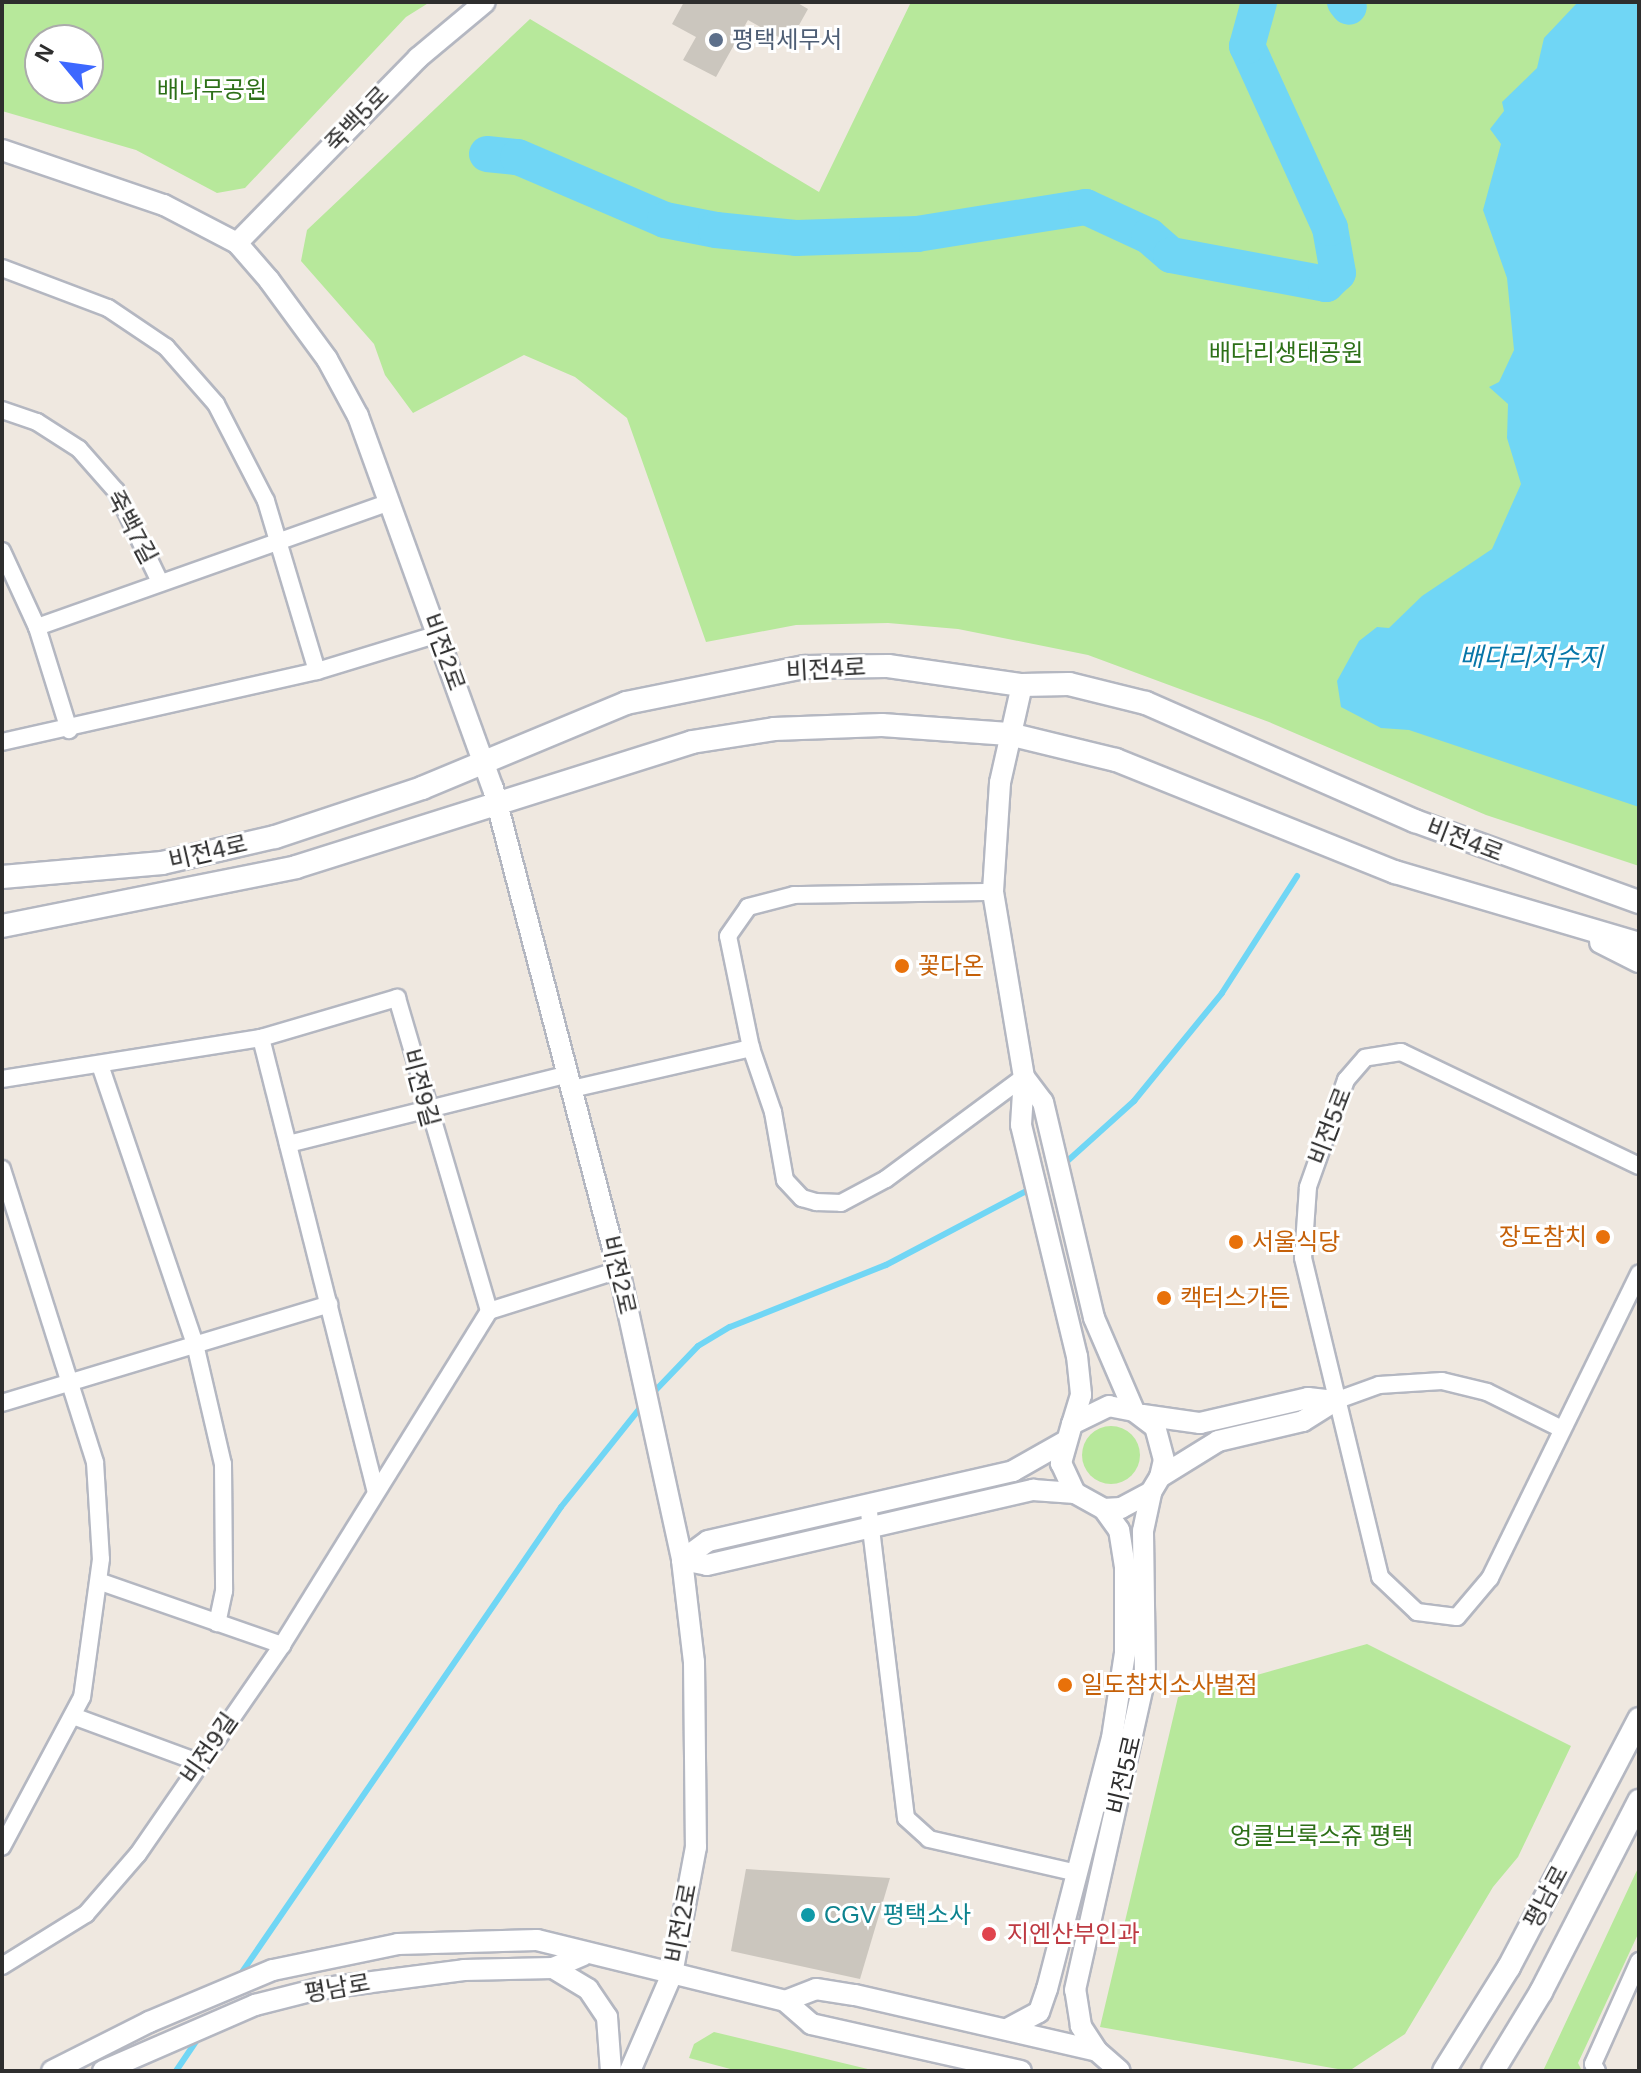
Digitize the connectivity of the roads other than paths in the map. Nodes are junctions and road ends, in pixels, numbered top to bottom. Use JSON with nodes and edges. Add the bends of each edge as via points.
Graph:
{"nodes":[{"id":1,"x":485,"y":2,"type":"edge"},
{"id":2,"x":2,"y":150,"type":"edge"},
{"id":3,"x":237,"y":243,"type":"junction"},
{"id":4,"x":2,"y":268,"type":"edge"},
{"id":5,"x":2,"y":410,"type":"edge"},
{"id":6,"x":390,"y":502,"type":"junction"},
{"id":7,"x":278,"y":538,"type":"junction"},
{"id":8,"x":2,"y":551,"type":"edge"},
{"id":9,"x":160,"y":582,"type":"junction"},
{"id":10,"x":37,"y":627,"type":"junction"},
{"id":11,"x":438,"y":634,"type":"junction"},
{"id":12,"x":321,"y":670,"type":"junction"},
{"id":13,"x":1022,"y":685,"type":"junction"},
{"id":14,"x":69,"y":730,"type":"junction"},
{"id":15,"x":1009,"y":734,"type":"junction"},
{"id":16,"x":2,"y":742,"type":"edge"},
{"id":17,"x":484,"y":761,"type":"junction"},
{"id":18,"x":497,"y":799,"type":"junction"},
{"id":19,"x":2,"y":877,"type":"edge"},
{"id":20,"x":993,"y":892,"type":"junction"},
{"id":21,"x":1639,"y":902,"type":"edge"},
{"id":22,"x":2,"y":926,"type":"edge"},
{"id":23,"x":1583,"y":931,"type":"junction"},
{"id":24,"x":1639,"y":944,"type":"edge"},
{"id":25,"x":1639,"y":961,"type":"edge"},
{"id":26,"x":261,"y":1038,"type":"junction"},
{"id":27,"x":751,"y":1048,"type":"junction"},
{"id":28,"x":100,"y":1065,"type":"junction"},
{"id":29,"x":1024,"y":1077,"type":"junction"},
{"id":30,"x":2,"y":1079,"type":"edge"},
{"id":31,"x":570,"y":1081,"type":"junction"},
{"id":32,"x":426,"y":1110,"type":"junction"},
{"id":33,"x":288,"y":1144,"type":"junction"},
{"id":34,"x":1639,"y":1166,"type":"edge"},
{"id":35,"x":2,"y":1169,"type":"edge"},
{"id":36,"x":619,"y":1270,"type":"junction"},
{"id":37,"x":1639,"y":1274,"type":"edge"},
{"id":38,"x":329,"y":1304,"type":"junction"},
{"id":39,"x":489,"y":1311,"type":"junction"},
{"id":40,"x":195,"y":1344,"type":"junction"},
{"id":41,"x":70,"y":1381,"type":"junction"},
{"id":42,"x":1335,"y":1401,"type":"junction"},
{"id":43,"x":2,"y":1403,"type":"edge"},
{"id":44,"x":1138,"y":1413,"type":"junction"},
{"id":45,"x":1562,"y":1429,"type":"junction"},
{"id":46,"x":1068,"y":1433,"type":"junction"},
{"id":47,"x":1156,"y":1484,"type":"junction"},
{"id":48,"x":376,"y":1491,"type":"junction"},
{"id":49,"x":1075,"y":1493,"type":"junction"},
{"id":50,"x":868,"y":1504,"type":"junction"},
{"id":51,"x":1104,"y":1509,"type":"junction"},
{"id":52,"x":872,"y":1527,"type":"junction"},
{"id":53,"x":682,"y":1560,"type":"junction"},
{"id":54,"x":101,"y":1582,"type":"junction"},
{"id":55,"x":217,"y":1623,"type":"junction"},
{"id":56,"x":282,"y":1645,"type":"junction"},
{"id":57,"x":73,"y":1716,"type":"junction"},
{"id":58,"x":1639,"y":1719,"type":"edge"},
{"id":59,"x":198,"y":1762,"type":"junction"},
{"id":60,"x":1639,"y":1801,"type":"edge"},
{"id":61,"x":2,"y":1847,"type":"edge"},
{"id":62,"x":1078,"y":1873,"type":"junction"},
{"id":63,"x":583,"y":1955,"type":"junction"},
{"id":64,"x":1639,"y":1961,"type":"edge"},
{"id":65,"x":2,"y":1966,"type":"edge"},
{"id":66,"x":553,"y":1968,"type":"junction"},
{"id":67,"x":672,"y":1974,"type":"junction"},
{"id":68,"x":1633,"y":1989,"type":"edge"},
{"id":69,"x":785,"y":2001,"type":"junction"},
{"id":70,"x":1007,"y":2029,"type":"junction"},
{"id":71,"x":1097,"y":2051,"type":"junction"},
{"id":72,"x":52,"y":2071,"type":"edge"},
{"id":73,"x":103,"y":2071,"type":"edge"},
{"id":74,"x":611,"y":2071,"type":"edge"},
{"id":75,"x":630,"y":2071,"type":"edge"},
{"id":76,"x":1021,"y":2071,"type":"edge"},
{"id":77,"x":1120,"y":2071,"type":"edge"},
{"id":78,"x":1444,"y":2071,"type":"edge"},
{"id":79,"x":1493,"y":2071,"type":"edge"},
{"id":80,"x":1597,"y":2071,"type":"edge"}],
"edges":[{"from":1,"to":3,"type":"street","name":"죽백5로","via":[[418,58]]},
{"from":2,"to":3,"type":"street","name":"비전2로","via":[[111,183]]},
{"from":3,"to":6,"type":"street","name":"비전2로","via":[[327,359],[358,416]]},
{"from":4,"to":7,"type":"street","via":[[108,308],[166,347],[216,404]]},
{"from":5,"to":9,"type":"street","name":"죽백7길","via":[[37,422],[79,449],[116,491]]},
{"from":6,"to":7,"type":"street"},
{"from":6,"to":11,"type":"street","name":"비전2로"},
{"from":7,"to":9,"type":"street"},
{"from":7,"to":12,"type":"street"},
{"from":8,"to":10,"type":"street"},
{"from":9,"to":10,"type":"street","name":"죽백7길"},
{"from":10,"to":14,"type":"street"},
{"from":11,"to":12,"type":"street"},
{"from":11,"to":17,"type":"street","name":"비전2로"},
{"from":12,"to":14,"type":"street"},
{"from":13,"to":15,"type":"street"},
{"from":13,"to":17,"type":"main road","name":"비전4로","via":[[948,671],[805,667],[626,703]]},
{"from":13,"to":21,"type":"main road","name":"비전4로","via":[[1069,684],[1146,703],[1415,821]]},
{"from":14,"to":16,"type":"street"},
{"from":15,"to":18,"type":"main road","name":"비전4로","via":[[956,726],[774,729],[678,745]]},
{"from":15,"to":20,"type":"street"},
{"from":15,"to":23,"type":"main road","name":"비전4로","via":[[1116,760],[1274,827]]},
{"from":17,"to":18,"type":"street","name":"비전2로"},
{"from":17,"to":19,"type":"main road","name":"비전4로","via":[[422,788],[215,852],[107,870]]},
{"from":18,"to":22,"type":"main road","name":"비전4로","via":[[419,831],[296,867]]},
{"from":18,"to":31,"type":"street","name":"비전2로"},
{"from":20,"to":27,"type":"street","via":[[794,895],[748,907],[728,936]]},
{"from":20,"to":29,"type":"street"},
{"from":23,"to":24,"type":"main road","name":"비전4로"},
{"from":23,"to":25,"type":"main road"},
{"from":26,"to":28,"type":"street","name":"비전9길"},
{"from":26,"to":32,"type":"street","name":"비전9길","via":[[397,998]]},
{"from":26,"to":33,"type":"street"},
{"from":27,"to":29,"type":"street","via":[[773,1112],[785,1180],[802,1198],[816,1202],[841,1203],[886,1179]]},
{"from":27,"to":31,"type":"street"},
{"from":28,"to":30,"type":"street","name":"비전9길"},
{"from":28,"to":40,"type":"street"},
{"from":29,"to":44,"type":"street","via":[[1045,1111],[1094,1318]]},
{"from":29,"to":46,"type":"street","via":[[1022,1129],[1077,1356],[1081,1395]]},
{"from":31,"to":32,"type":"street"},
{"from":31,"to":36,"type":"street","name":"비전2로"},
{"from":32,"to":33,"type":"street"},
{"from":32,"to":39,"type":"street","name":"비전9길"},
{"from":33,"to":38,"type":"street"},
{"from":34,"to":42,"type":"street","name":"비전5로","via":[[1401,1052],[1365,1058],[1346,1080],[1320,1142],[1302,1221],[1303,1258]]},
{"from":35,"to":41,"type":"street"},
{"from":36,"to":39,"type":"street"},
{"from":36,"to":53,"type":"street","name":"비전2로"},
{"from":37,"to":45,"type":"street","name":"비전5로"},
{"from":38,"to":40,"type":"street"},
{"from":38,"to":48,"type":"street"},
{"from":39,"to":48,"type":"street","name":"비전9길"},
{"from":40,"to":41,"type":"street"},
{"from":40,"to":55,"type":"street","via":[[223,1464],[224,1591]]},
{"from":41,"to":43,"type":"street"},
{"from":41,"to":54,"type":"street","via":[[95,1462]]},
{"from":42,"to":44,"type":"street","via":[[1308,1398],[1200,1423]]},
{"from":42,"to":45,"type":"street","via":[[1379,1385],[1442,1381],[1487,1392]]},
{"from":42,"to":45,"type":"street","name":"비전5로","via":[[1380,1577],[1417,1612],[1444,1616],[1457,1617],[1490,1578]]},
{"from":42,"to":47,"type":"street","via":[[1303,1421],[1218,1441]]},
{"from":44,"to":46,"type":"street","via":[[1109,1406]]},
{"from":44,"to":47,"type":"street","via":[[1162,1443]]},
{"from":46,"to":49,"type":"street","via":[[1061,1463]]},
{"from":46,"to":50,"type":"street","via":[[1013,1471]]},
{"from":47,"to":51,"type":"street","via":[[1129,1506]]},
{"from":47,"to":71,"type":"street","name":"비전5로","via":[[1143,1531],[1145,1676],[1075,1990],[1081,2026]]},
{"from":48,"to":56,"type":"street","name":"비전9길"},
{"from":49,"to":51,"type":"street"},
{"from":49,"to":52,"type":"street","via":[[1033,1490]]},
{"from":50,"to":52,"type":"street"},
{"from":50,"to":53,"type":"street","via":[[708,1541]]},
{"from":51,"to":62,"type":"street","name":"비전5로","via":[[1119,1530],[1125,1567],[1125,1653],[1112,1738]]},
{"from":52,"to":53,"type":"street","via":[[707,1565]]},
{"from":52,"to":62,"type":"street","via":[[906,1818],[929,1839]]},
{"from":53,"to":67,"type":"street","name":"비전2로","via":[[694,1662],[696,1847]]},
{"from":54,"to":55,"type":"street"},
{"from":54,"to":57,"type":"street","via":[[82,1697]]},
{"from":55,"to":56,"type":"street"},
{"from":56,"to":59,"type":"street","name":"비전9길"},
{"from":57,"to":59,"type":"street"},
{"from":57,"to":61,"type":"street"},
{"from":58,"to":78,"type":"main road","name":"평남로","via":[[1509,1967]]},
{"from":59,"to":65,"type":"street","name":"비전9길","via":[[138,1854],[86,1914]]},
{"from":60,"to":79,"type":"main road","name":"평남로","via":[[1541,1992]]},
{"from":62,"to":70,"type":"street","name":"비전5로","via":[[1039,2012]]},
{"from":63,"to":66,"type":"street","name":"평남로"},
{"from":63,"to":67,"type":"street","name":"평남로"},
{"from":63,"to":72,"type":"street","name":"평남로","via":[[564,1942],[461,1940],[398,1944],[273,1970],[149,2022]]},
{"from":64,"to":68,"type":"street"},
{"from":66,"to":73,"type":"street","name":"평남로","via":[[398,1977],[255,2005]]},
{"from":66,"to":74,"type":"street","via":[[588,1989],[607,2017]]},
{"from":67,"to":69,"type":"street","name":"평남로"},
{"from":67,"to":75,"type":"street","name":"비전2로"},
{"from":68,"to":80,"type":"street","via":[[1593,2064]]},
{"from":69,"to":70,"type":"street","name":"평남로","via":[[816,1989]]},
{"from":69,"to":76,"type":"street","name":"평남로","via":[[811,2024]]},
{"from":70,"to":71,"type":"street","name":"평남로"},
{"from":71,"to":77,"type":"street","name":"평남로"}]}
